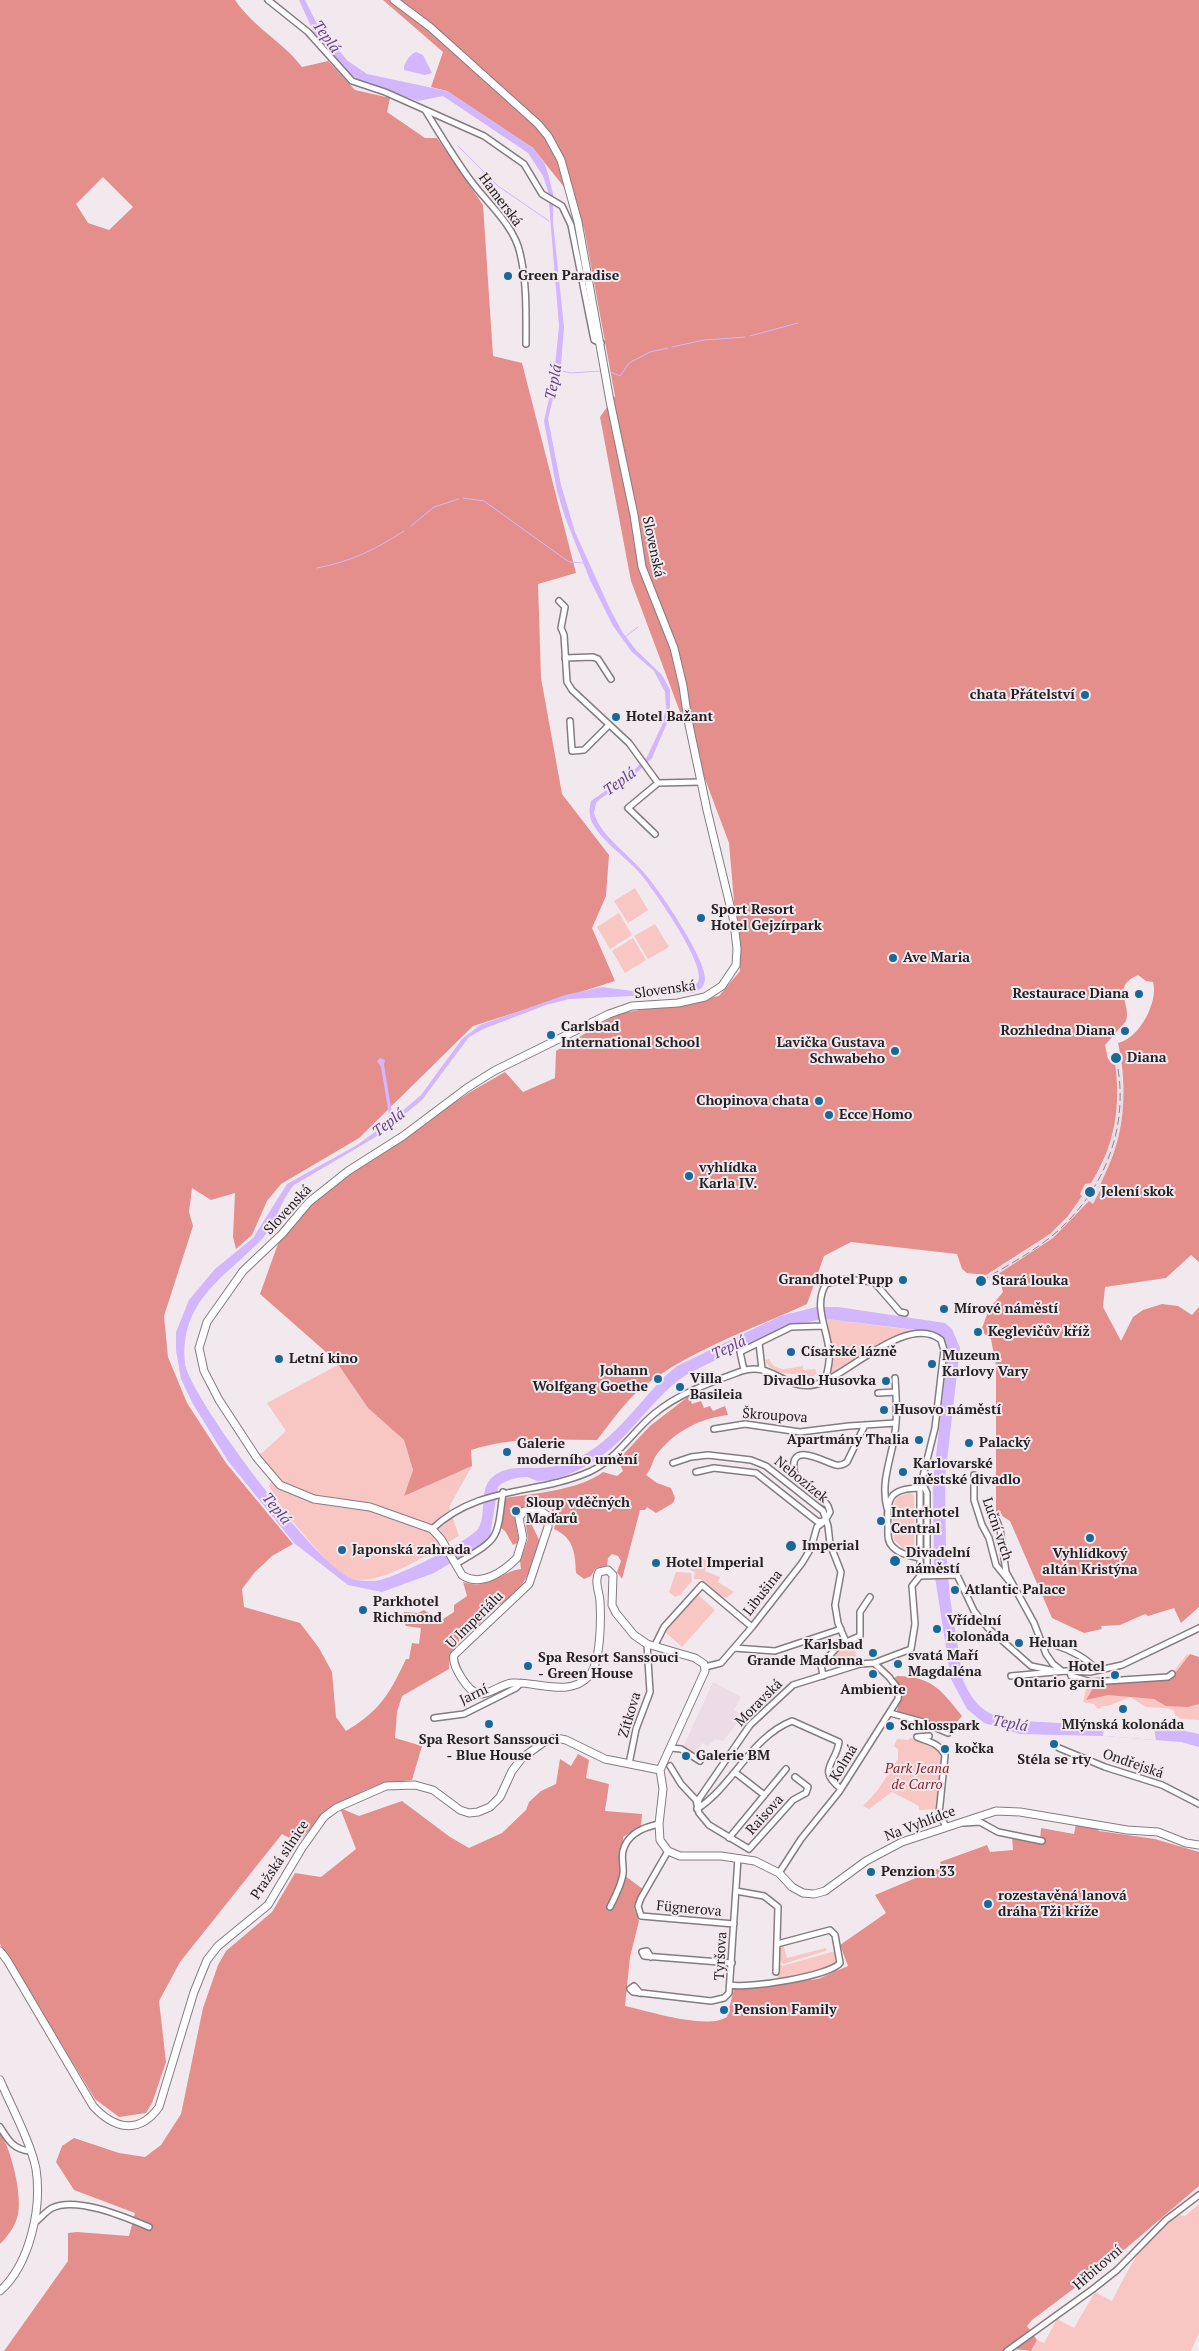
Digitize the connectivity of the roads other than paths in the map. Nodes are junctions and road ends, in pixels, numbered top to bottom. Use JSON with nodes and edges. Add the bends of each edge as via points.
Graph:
{"nodes":[{"id":1,"x":268,"y":0,"type":"edge"},
{"id":2,"x":394,"y":0,"type":"edge"},
{"id":3,"x":425,"y":110,"type":"junction"},
{"id":4,"x":601,"y":343,"type":"junction"},
{"id":5,"x":526,"y":344,"type":"dead end"},
{"id":6,"x":559,"y":601,"type":"dead end"},
{"id":7,"x":565,"y":658,"type":"junction"},
{"id":8,"x":611,"y":679,"type":"dead end"},
{"id":9,"x":570,"y":721,"type":"dead end"},
{"id":10,"x":609,"y":725,"type":"junction"},
{"id":11,"x":701,"y":782,"type":"junction"},
{"id":12,"x":658,"y":783,"type":"junction"},
{"id":13,"x":655,"y":834,"type":"dead end"},
{"id":14,"x":905,"y":1313,"type":"dead end"},
{"id":15,"x":822,"y":1323,"type":"junction"},
{"id":16,"x":759,"y":1343,"type":"junction"},
{"id":17,"x":762,"y":1369,"type":"junction"},
{"id":18,"x":744,"y":1370,"type":"junction"},
{"id":19,"x":895,"y":1378,"type":"dead end"},
{"id":20,"x":825,"y":1382,"type":"junction"},
{"id":21,"x":896,"y":1392,"type":"junction"},
{"id":22,"x":878,"y":1393,"type":"dead end"},
{"id":23,"x":896,"y":1423,"type":"junction"},
{"id":24,"x":865,"y":1425,"type":"junction"},
{"id":25,"x":714,"y":1429,"type":"dead end"},
{"id":26,"x":673,"y":1463,"type":"dead end"},
{"id":27,"x":760,"y":1463,"type":"junction"},
{"id":28,"x":696,"y":1472,"type":"dead end"},
{"id":29,"x":756,"y":1473,"type":"junction"},
{"id":30,"x":974,"y":1475,"type":"dead end"},
{"id":31,"x":921,"y":1485,"type":"junction"},
{"id":32,"x":500,"y":1493,"type":"junction"},
{"id":33,"x":887,"y":1508,"type":"junction"},
{"id":34,"x":996,"y":1519,"type":"dead end"},
{"id":35,"x":826,"y":1520,"type":"junction"},
{"id":36,"x":432,"y":1529,"type":"junction"},
{"id":37,"x":920,"y":1558,"type":"junction"},
{"id":38,"x":455,"y":1563,"type":"junction"},
{"id":39,"x":920,"y":1575,"type":"junction"},
{"id":40,"x":1013,"y":1585,"type":"junction"},
{"id":41,"x":870,"y":1597,"type":"dead end"},
{"id":42,"x":752,"y":1627,"type":"junction"},
{"id":43,"x":1199,"y":1628,"type":"edge"},
{"id":44,"x":841,"y":1629,"type":"junction"},
{"id":45,"x":846,"y":1642,"type":"junction"},
{"id":46,"x":651,"y":1645,"type":"junction"},
{"id":47,"x":1055,"y":1645,"type":"dead end"},
{"id":48,"x":734,"y":1648,"type":"junction"},
{"id":49,"x":874,"y":1663,"type":"junction"},
{"id":50,"x":705,"y":1667,"type":"junction"},
{"id":51,"x":1097,"y":1670,"type":"junction"},
{"id":52,"x":1070,"y":1671,"type":"junction"},
{"id":53,"x":1062,"y":1672,"type":"junction"},
{"id":54,"x":1172,"y":1674,"type":"dead end"},
{"id":55,"x":823,"y":1676,"type":"junction"},
{"id":56,"x":1011,"y":1676,"type":"dead end"},
{"id":57,"x":520,"y":1683,"type":"junction"},
{"id":58,"x":890,"y":1713,"type":"junction"},
{"id":59,"x":434,"y":1718,"type":"dead end"},
{"id":60,"x":948,"y":1733,"type":"dead end"},
{"id":61,"x":929,"y":1736,"type":"dead end"},
{"id":62,"x":671,"y":1748,"type":"junction"},
{"id":63,"x":1059,"y":1748,"type":"dead end"},
{"id":64,"x":700,"y":1761,"type":"dead end"},
{"id":65,"x":630,"y":1764,"type":"junction"},
{"id":66,"x":670,"y":1766,"type":"dead end"},
{"id":67,"x":786,"y":1768,"type":"dead end"},
{"id":68,"x":660,"y":1770,"type":"junction"},
{"id":69,"x":736,"y":1773,"type":"junction"},
{"id":70,"x":796,"y":1777,"type":"dead end"},
{"id":71,"x":842,"y":1789,"type":"junction"},
{"id":72,"x":763,"y":1794,"type":"junction"},
{"id":73,"x":1199,"y":1804,"type":"edge"},
{"id":74,"x":697,"y":1809,"type":"junction"},
{"id":75,"x":960,"y":1822,"type":"junction"},
{"id":76,"x":659,"y":1824,"type":"junction"},
{"id":77,"x":946,"y":1826,"type":"junction"},
{"id":78,"x":730,"y":1838,"type":"junction"},
{"id":79,"x":1042,"y":1841,"type":"dead end"},
{"id":80,"x":1199,"y":1845,"type":"edge"},
{"id":81,"x":749,"y":1850,"type":"junction"},
{"id":82,"x":668,"y":1851,"type":"junction"},
{"id":83,"x":738,"y":1858,"type":"junction"},
{"id":84,"x":748,"y":1860,"type":"junction"},
{"id":85,"x":779,"y":1874,"type":"junction"},
{"id":86,"x":736,"y":1891,"type":"junction"},
{"id":87,"x":610,"y":1907,"type":"dead end"},
{"id":88,"x":734,"y":1924,"type":"junction"},
{"id":89,"x":777,"y":1944,"type":"junction"},
{"id":90,"x":0,"y":1951,"type":"edge"},
{"id":91,"x":652,"y":1957,"type":"dead end"},
{"id":92,"x":732,"y":1963,"type":"junction"},
{"id":93,"x":776,"y":1972,"type":"dead end"},
{"id":94,"x":730,"y":1985,"type":"junction"},
{"id":95,"x":640,"y":1993,"type":"dead end"},
{"id":96,"x":0,"y":2080,"type":"edge"},
{"id":97,"x":0,"y":2127,"type":"edge"},
{"id":98,"x":30,"y":2152,"type":"junction"},
{"id":99,"x":1199,"y":2195,"type":"edge"},
{"id":100,"x":33,"y":2223,"type":"junction"},
{"id":101,"x":149,"y":2227,"type":"dead end"},
{"id":102,"x":0,"y":2291,"type":"edge"},
{"id":103,"x":1007,"y":2351,"type":"edge"}],
"edges":[{"from":1,"to":3,"type":"street","via":[[308,32],[352,82]]},
{"from":2,"to":4,"type":"street","name":"Slovenská","via":[[430,27],[548,136],[561,160],[569,186]]},
{"from":3,"to":4,"type":"street","via":[[484,136],[524,164],[542,194],[562,206],[571,225],[594,340]]},
{"from":3,"to":5,"type":"street","name":"Hamerská","via":[[472,182],[515,239],[525,287]]},
{"from":4,"to":11,"type":"street","name":"Slovenská","via":[[642,567],[674,648]]},
{"from":6,"to":7,"type":"street","via":[[565,608],[561,628]]},
{"from":7,"to":8,"type":"street","via":[[598,659]]},
{"from":7,"to":10,"type":"street","via":[[565,677],[572,690]]},
{"from":9,"to":10,"type":"street","via":[[572,751],[584,750]]},
{"from":10,"to":12,"type":"street","via":[[629,743]]},
{"from":11,"to":12,"type":"street"},
{"from":11,"to":36,"type":"street","name":"Slovenská","via":[[736,937],[736,965],[726,981],[712,994],[698,1000],[632,1006],[609,1014],[494,1071],[468,1088],[414,1129],[342,1174],[309,1202],[241,1275],[202,1330],[200,1356],[210,1385],[257,1458],[280,1485],[314,1499],[370,1507]]},
{"from":12,"to":13,"type":"street","via":[[628,808]]},
{"from":14,"to":15,"type":"street","via":[[900,1312],[874,1282],[844,1279],[826,1284],[821,1291]]},
{"from":15,"to":16,"type":"street","via":[[791,1327]]},
{"from":15,"to":20,"type":"street","via":[[829,1350]]},
{"from":16,"to":17,"type":"street"},
{"from":16,"to":18,"type":"street","via":[[740,1352]]},
{"from":17,"to":18,"type":"street"},
{"from":17,"to":20,"type":"street","via":[[794,1385],[813,1386]]},
{"from":18,"to":32,"type":"street","via":[[670,1402],[591,1471]]},
{"from":19,"to":21,"type":"street"},
{"from":20,"to":31,"type":"street","via":[[868,1355],[911,1334],[929,1333],[938,1338],[944,1350],[941,1387]]},
{"from":21,"to":22,"type":"street"},
{"from":21,"to":23,"type":"street"},
{"from":23,"to":24,"type":"street","name":"Škroupova"},
{"from":23,"to":33,"type":"street","via":[[887,1465],[884,1499]]},
{"from":24,"to":25,"type":"street","name":"Škroupova","via":[[800,1432],[745,1424]]},
{"from":24,"to":35,"type":"street","via":[[847,1462],[842,1465],[808,1454],[795,1461],[796,1476],[828,1506],[830,1512]]},
{"from":26,"to":27,"type":"street","name":"Nebozízek","via":[[691,1456],[708,1455]]},
{"from":27,"to":29,"type":"street","name":"Nebozízek"},
{"from":27,"to":35,"type":"street","name":"Nebozízek","via":[[823,1511]]},
{"from":28,"to":29,"type":"street","name":"Nebozízek","via":[[714,1468]]},
{"from":29,"to":35,"type":"street","name":"Nebozízek","via":[[818,1522]]},
{"from":30,"to":40,"type":"street","name":"Luční vrch","via":[[974,1500],[996,1565]]},
{"from":31,"to":33,"type":"street","via":[[896,1492]]},
{"from":31,"to":37,"type":"street"},
{"from":31,"to":39,"type":"street","via":[[927,1493],[927,1565]]},
{"from":32,"to":36,"type":"street","via":[[448,1515]]},
{"from":32,"to":38,"type":"street","via":[[499,1530],[490,1543]]},
{"from":33,"to":37,"type":"street","via":[[889,1542],[897,1551]]},
{"from":34,"to":40,"type":"street","via":[[1006,1572]]},
{"from":35,"to":42,"type":"street","name":"Libušina","via":[[817,1527],[811,1548],[802,1563]]},
{"from":35,"to":44,"type":"street","via":[[830,1544],[841,1572],[835,1604]]},
{"from":36,"to":38,"type":"street","name":"U Imperiálu"},
{"from":37,"to":39,"type":"street"},
{"from":38,"to":57,"type":"street","name":"U Imperiálu","via":[[462,1575],[471,1579],[483,1580],[492,1576],[519,1554],[523,1538],[519,1525],[521,1515],[533,1509],[543,1511],[549,1518],[529,1584],[456,1652],[453,1660],[455,1668],[475,1693],[483,1694],[507,1684]]},
{"from":39,"to":49,"type":"street","name":"Moravská","via":[[912,1586],[913,1647]]},
{"from":39,"to":53,"type":"street","via":[[954,1574],[978,1617],[1028,1664]]},
{"from":40,"to":53,"type":"street","via":[[1046,1654]]},
{"from":41,"to":45,"type":"street","via":[[860,1612],[860,1636]]},
{"from":42,"to":46,"type":"street","via":[[705,1586],[700,1586]]},
{"from":42,"to":48,"type":"street","name":"Libušina"},
{"from":43,"to":51,"type":"street","via":[[1122,1665]]},
{"from":44,"to":45,"type":"street"},
{"from":44,"to":48,"type":"street","via":[[775,1651]]},
{"from":45,"to":55,"type":"street","via":[[839,1645],[821,1665]]},
{"from":46,"to":50,"type":"street","name":"U Imperiálu","via":[[696,1658]]},
{"from":46,"to":57,"type":"street","name":"U Imperiálu","via":[[634,1635],[616,1613],[611,1597],[613,1575],[603,1569],[596,1579],[600,1615],[597,1658],[592,1672],[582,1682],[569,1687]]},
{"from":46,"to":65,"type":"street","name":"Zítkova","via":[[650,1692],[636,1729]]},
{"from":47,"to":51,"type":"street","via":[[1068,1649]]},
{"from":48,"to":50,"type":"street","name":"Libušina","via":[[721,1663]]},
{"from":49,"to":55,"type":"street","name":"Moravská"},
{"from":49,"to":58,"type":"street","name":"Kolmá","via":[[899,1690],[898,1700]]},
{"from":50,"to":62,"type":"street"},
{"from":51,"to":52,"type":"street"},
{"from":52,"to":53,"type":"street"},
{"from":52,"to":54,"type":"street","via":[[1071,1676],[1091,1682],[1168,1677]]},
{"from":53,"to":56,"type":"street"},
{"from":55,"to":74,"type":"street","name":"Moravská","via":[[793,1685],[750,1725],[699,1799]]},
{"from":57,"to":59,"type":"street","name":"Jarní","via":[[464,1714]]},
{"from":58,"to":60,"type":"street"},
{"from":58,"to":71,"type":"street","name":"Kolmá"},
{"from":61,"to":77,"type":"street","via":[[917,1737],[931,1741],[944,1754],[939,1814]]},
{"from":62,"to":64,"type":"street","via":[[681,1749]]},
{"from":62,"to":68,"type":"street"},
{"from":63,"to":73,"type":"street","name":"Ondřejská","via":[[1162,1785]]},
{"from":65,"to":68,"type":"street","name":"Pražská silnice"},
{"from":65,"to":90,"type":"street","name":"Pražská silnice","via":[[605,1759],[556,1738],[544,1742],[522,1758],[500,1797],[490,1807],[478,1812],[460,1810],[433,1790],[415,1785],[386,1786],[336,1808],[324,1817],[302,1848],[268,1905],[218,1946],[207,1960],[159,2107],[140,2125],[112,2122],[94,2106]]},
{"from":66,"to":74,"type":"street","via":[[696,1800]]},
{"from":67,"to":72,"type":"street","name":"Raisova"},
{"from":68,"to":76,"type":"street","via":[[663,1789]]},
{"from":69,"to":71,"type":"street","via":[[751,1752],[792,1721],[839,1742],[828,1767],[832,1781]]},
{"from":69,"to":72,"type":"street","name":"Raisova"},
{"from":69,"to":74,"type":"street"},
{"from":70,"to":81,"type":"street","name":"Raisova","via":[[808,1787],[806,1793],[793,1800]]},
{"from":71,"to":85,"type":"street","name":"Kolmá","via":[[801,1839]]},
{"from":72,"to":78,"type":"street","name":"Raisova"},
{"from":74,"to":78,"type":"street","via":[[709,1825]]},
{"from":75,"to":77,"type":"street","name":"Na Vyhlídce"},
{"from":75,"to":79,"type":"street","via":[[980,1822],[998,1832]]},
{"from":75,"to":80,"type":"street","name":"Na Vyhlídce","via":[[996,1811],[1020,1812],[1158,1832]]},
{"from":76,"to":82,"type":"street","via":[[660,1840]]},
{"from":76,"to":87,"type":"street","via":[[640,1830],[630,1838],[623,1850],[623,1875]]},
{"from":77,"to":85,"type":"street","name":"Na Vyhlídce","via":[[902,1842],[866,1861],[820,1893],[803,1893]]},
{"from":78,"to":81,"type":"street"},
{"from":81,"to":84,"type":"street"},
{"from":82,"to":83,"type":"street","name":"Na Vyhlídce","via":[[680,1856]]},
{"from":82,"to":88,"type":"street","name":"Fügnerova","via":[[640,1898],[638,1906],[642,1916]]},
{"from":83,"to":84,"type":"street","name":"Na Vyhlídce"},
{"from":83,"to":86,"type":"street","name":"Tyršova"},
{"from":84,"to":85,"type":"street","name":"Na Vyhlídce"},
{"from":86,"to":88,"type":"street","name":"Tyršova"},
{"from":86,"to":89,"type":"street","via":[[764,1896],[776,1904]]},
{"from":88,"to":92,"type":"street","name":"Tyršova"},
{"from":89,"to":93,"type":"street"},
{"from":89,"to":94,"type":"street","via":[[830,1930],[840,1960],[835,1968],[801,1978],[746,1986]]},
{"from":91,"to":92,"type":"street"},
{"from":92,"to":94,"type":"street","name":"Tyršova"},
{"from":94,"to":95,"type":"street","name":"Tyršova","via":[[729,1993],[717,2001]]},
{"from":96,"to":98,"type":"street"},
{"from":97,"to":98,"type":"street","via":[[13,2145],[21,2151]]},
{"from":98,"to":100,"type":"street","via":[[36,2168],[37,2188]]},
{"from":99,"to":103,"type":"street","name":"Hřbitovní","via":[[1166,2220],[1117,2270]]},
{"from":100,"to":101,"type":"street","via":[[51,2208],[68,2204],[83,2205]]},
{"from":100,"to":102,"type":"street","via":[[20,2267]]}]}
